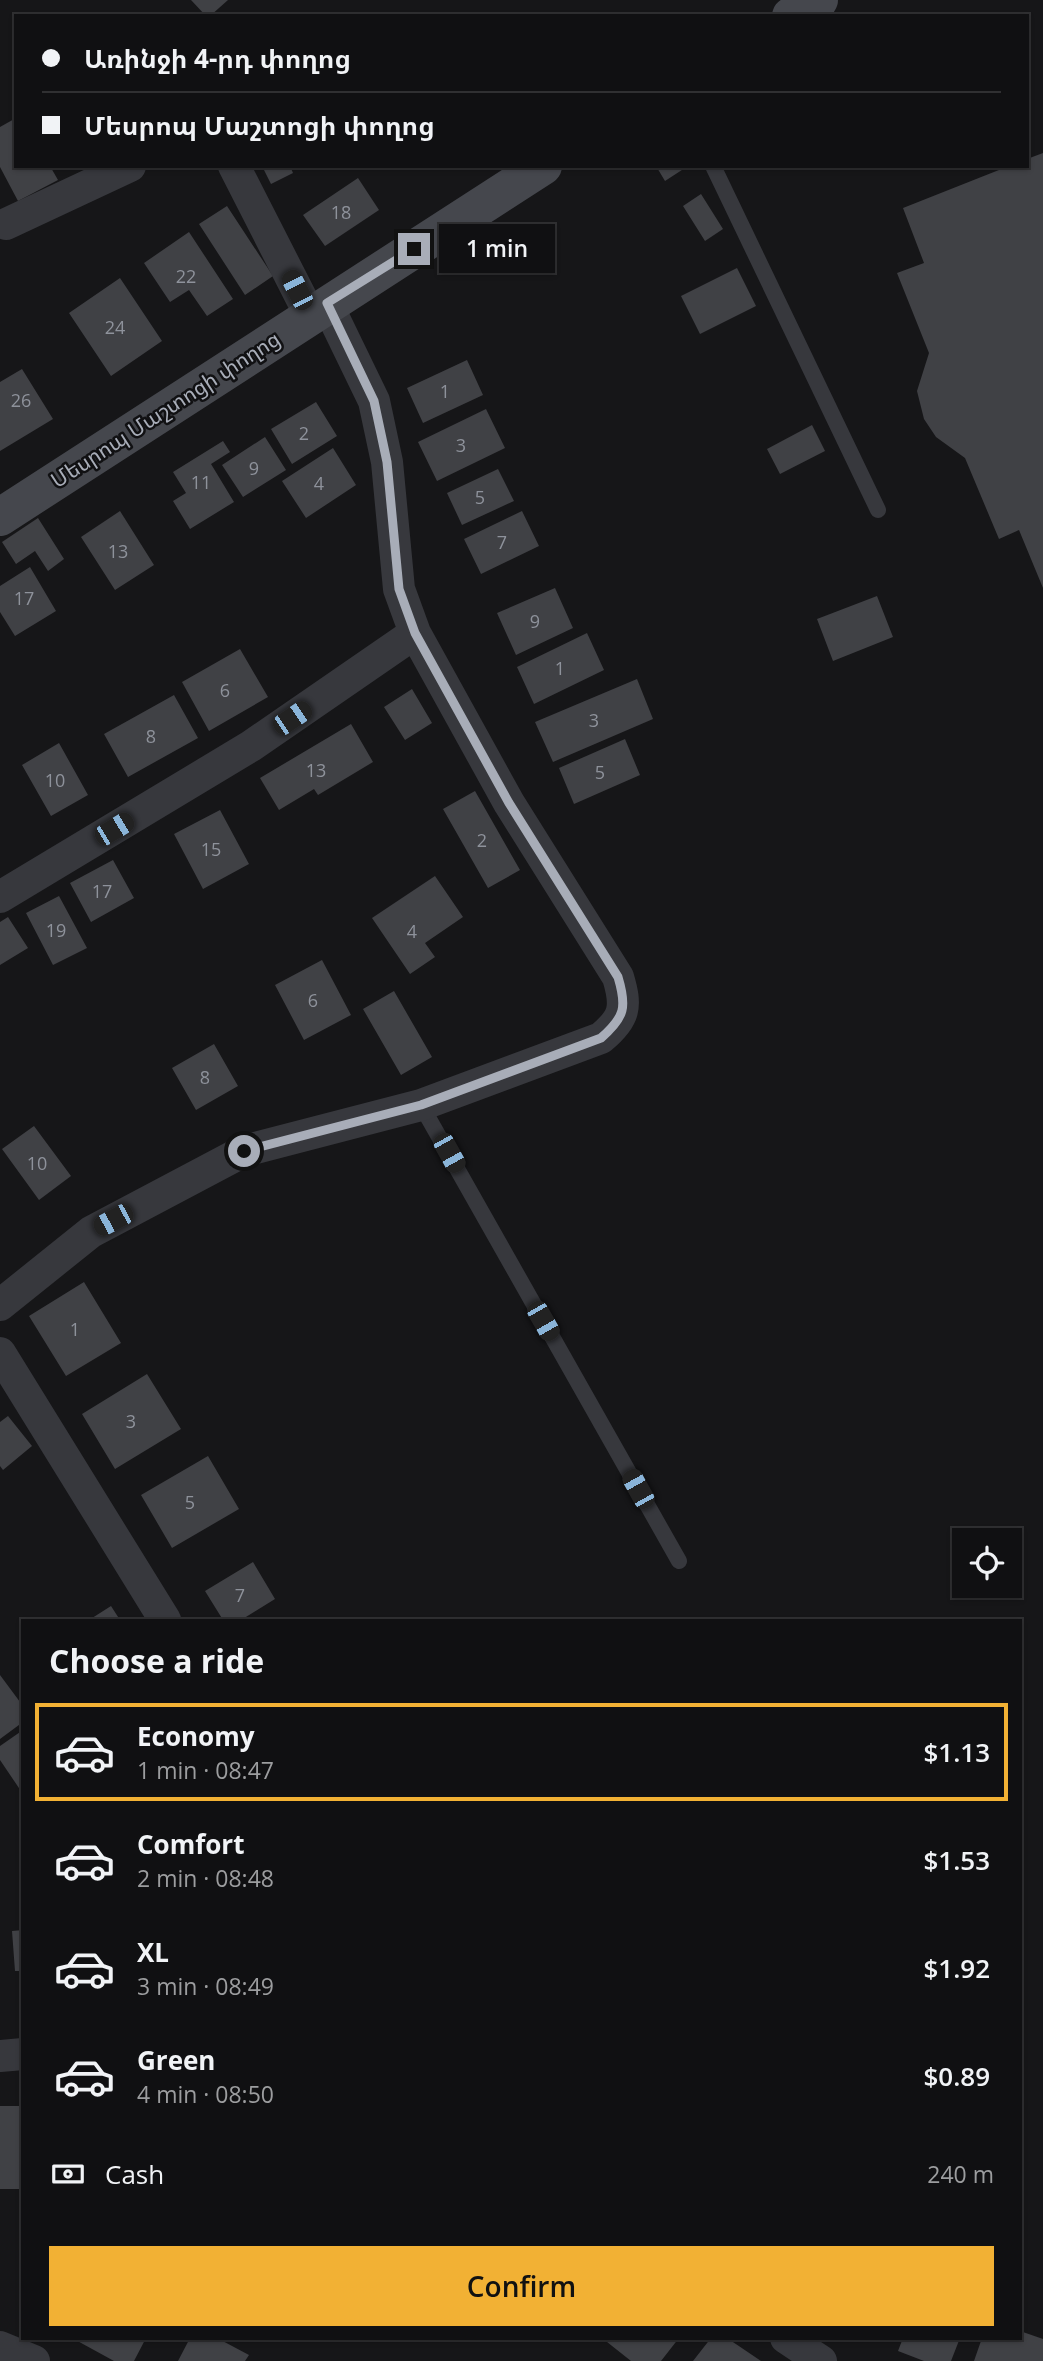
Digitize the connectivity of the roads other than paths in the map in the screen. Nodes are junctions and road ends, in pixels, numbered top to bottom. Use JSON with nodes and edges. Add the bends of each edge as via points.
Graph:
{"nodes":[{"id":1,"x":819,"y":0,"type":"edge"},
{"id":2,"x":794,"y":14,"type":"edge"},
{"id":3,"x":127,"y":168,"type":"edge"},
{"id":4,"x":235,"y":168,"type":"edge"},
{"id":5,"x":540,"y":168,"type":"edge"},
{"id":6,"x":714,"y":168,"type":"edge"},
{"id":7,"x":6,"y":224,"type":"dead end"},
{"id":8,"x":319,"y":309,"type":"junction"},
{"id":9,"x":878,"y":510,"type":"dead end"},
{"id":10,"x":0,"y":517,"type":"edge"},
{"id":11,"x":415,"y":633,"type":"junction"},
{"id":12,"x":0,"y":897,"type":"edge"},
{"id":13,"x":421,"y":1105,"type":"junction"},
{"id":14,"x":0,"y":1305,"type":"edge"},
{"id":15,"x":0,"y":1353,"type":"edge"},
{"id":16,"x":679,"y":1561,"type":"dead end"},
{"id":17,"x":164,"y":1619,"type":"edge"},
{"id":18,"x":21,"y":2054,"type":"edge"},
{"id":19,"x":0,"y":2056,"type":"edge"},
{"id":20,"x":789,"y":2340,"type":"edge"},
{"id":21,"x":0,"y":2347,"type":"edge"},
{"id":22,"x":34,"y":2361,"type":"edge"},
{"id":23,"x":821,"y":2361,"type":"edge"}],
"edges":[{"from":1,"to":2,"type":"street"},
{"from":3,"to":7,"type":"street"},
{"from":4,"to":8,"type":"street"},
{"from":5,"to":8,"type":"street","name":"Մեսրոպ Մաշտոցի փողոց"},
{"from":6,"to":9,"type":"lane"},
{"from":8,"to":10,"type":"street","name":"Մեսրոպ Մաշտոցի փողոց"},
{"from":8,"to":11,"type":"street","via":[[374,401],[387,462],[399,589]]},
{"from":11,"to":12,"type":"street","via":[[251,746]]},
{"from":11,"to":13,"type":"street","via":[[509,803],[618,977],[625,1000],[618,1024],[601,1038]]},
{"from":13,"to":14,"type":"street","via":[[244,1151],[91,1232]]},
{"from":13,"to":16,"type":"lane"},
{"from":15,"to":17,"type":"street"},
{"from":18,"to":19,"type":"street"},
{"from":20,"to":23,"type":"street"},
{"from":21,"to":22,"type":"street"}]}
